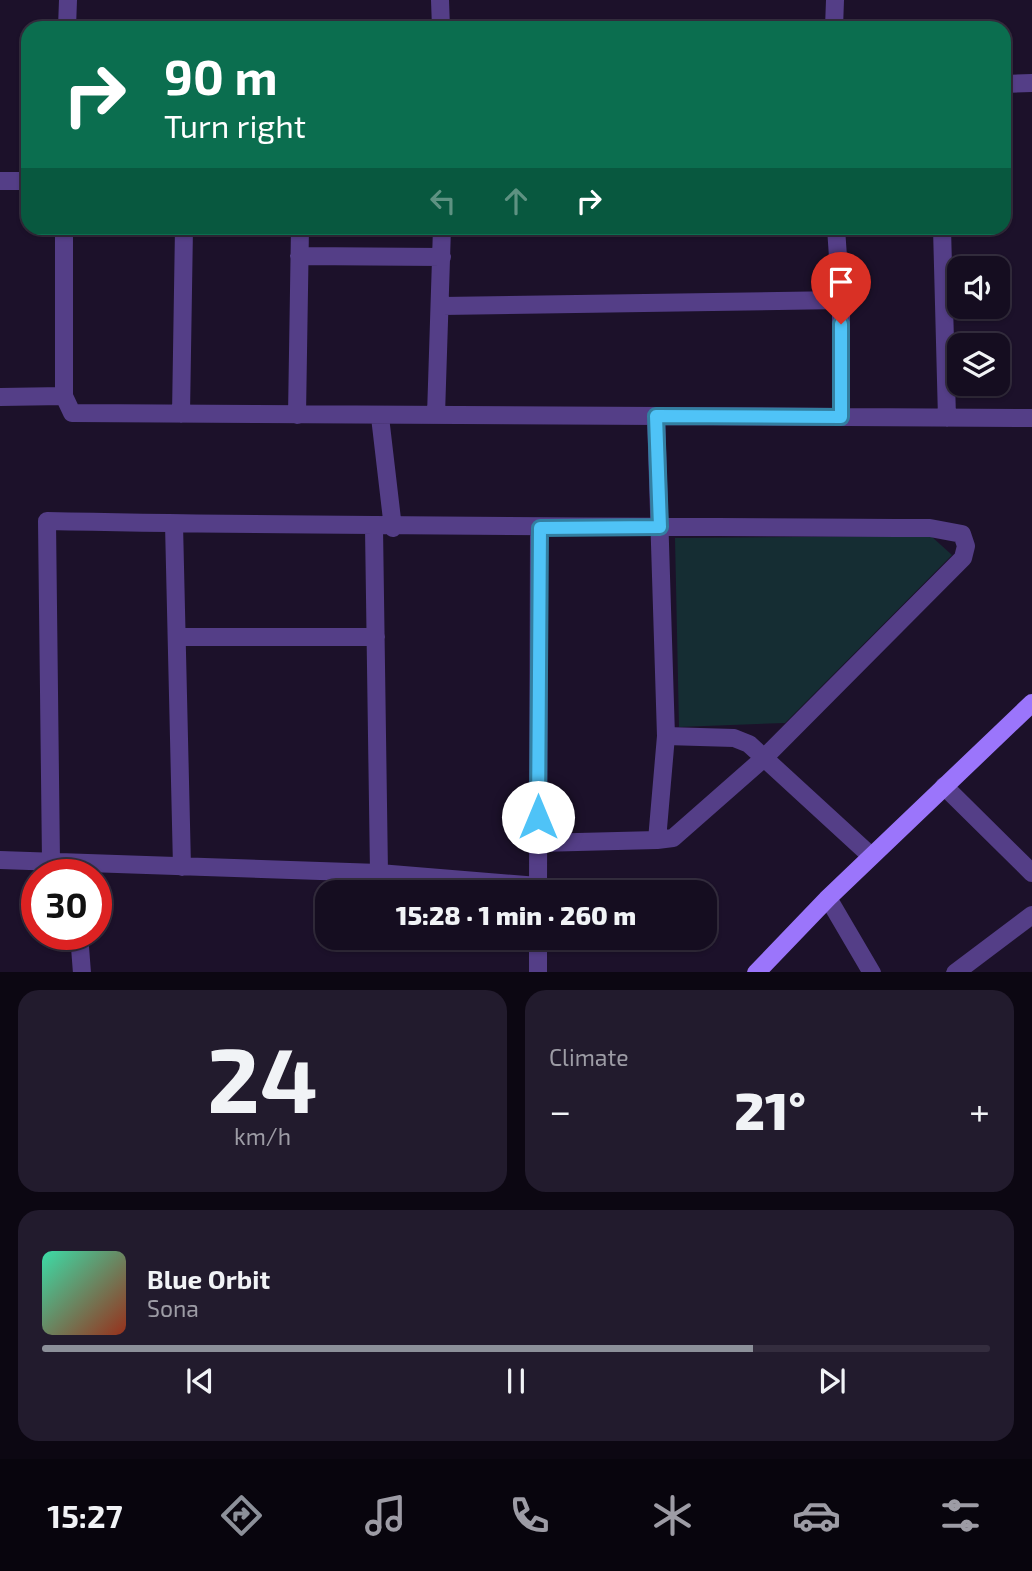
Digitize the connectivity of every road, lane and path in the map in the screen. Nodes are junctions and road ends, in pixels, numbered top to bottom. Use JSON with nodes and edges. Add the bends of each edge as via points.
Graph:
{"nodes":[{"id":1,"x":68,"y":0,"type":"edge"},
{"id":2,"x":440,"y":0,"type":"edge"},
{"id":3,"x":835,"y":0,"type":"edge"},
{"id":4,"x":67,"y":21,"type":"edge"},
{"id":5,"x":441,"y":21,"type":"edge"},
{"id":6,"x":834,"y":21,"type":"edge"},
{"id":7,"x":1032,"y":83,"type":"edge"},
{"id":8,"x":1011,"y":84,"type":"edge"},
{"id":9,"x":0,"y":181,"type":"edge"},
{"id":10,"x":21,"y":181,"type":"edge"},
{"id":11,"x":64,"y":235,"type":"edge"},
{"id":12,"x":184,"y":235,"type":"edge"},
{"id":13,"x":300,"y":235,"type":"edge"},
{"id":14,"x":442,"y":235,"type":"edge"},
{"id":15,"x":836,"y":235,"type":"edge"},
{"id":16,"x":942,"y":235,"type":"edge"},
{"id":17,"x":299,"y":256,"type":"junction"},
{"id":18,"x":442,"y":257,"type":"junction"},
{"id":19,"x":841,"y":300,"type":"junction"},
{"id":20,"x":442,"y":306,"type":"junction"},
{"id":21,"x":64,"y":396,"type":"junction"},
{"id":22,"x":0,"y":397,"type":"edge"},
{"id":23,"x":181,"y":414,"type":"junction"},
{"id":24,"x":297,"y":415,"type":"junction"},
{"id":25,"x":436,"y":415,"type":"junction"},
{"id":26,"x":656,"y":416,"type":"junction"},
{"id":27,"x":380,"y":417,"type":"junction"},
{"id":28,"x":841,"y":417,"type":"junction"},
{"id":29,"x":947,"y":418,"type":"junction"},
{"id":30,"x":1032,"y":418,"type":"edge"},
{"id":31,"x":174,"y":524,"type":"junction"},
{"id":32,"x":660,"y":527,"type":"junction"},
{"id":33,"x":374,"y":528,"type":"junction"},
{"id":34,"x":393,"y":528,"type":"junction"},
{"id":35,"x":540,"y":528,"type":"junction"},
{"id":36,"x":177,"y":637,"type":"junction"},
{"id":37,"x":376,"y":638,"type":"junction"},
{"id":38,"x":1032,"y":703,"type":"edge"},
{"id":39,"x":666,"y":736,"type":"junction"},
{"id":40,"x":764,"y":758,"type":"junction"},
{"id":41,"x":944,"y":786,"type":"junction"},
{"id":42,"x":657,"y":840,"type":"junction"},
{"id":43,"x":538,"y":843,"type":"junction"},
{"id":44,"x":871,"y":856,"type":"junction"},
{"id":45,"x":51,"y":859,"type":"edge"},
{"id":46,"x":0,"y":860,"type":"edge"},
{"id":47,"x":21,"y":861,"type":"edge"},
{"id":48,"x":182,"y":867,"type":"junction"},
{"id":49,"x":112,"y":868,"type":"edge"},
{"id":50,"x":379,"y":873,"type":"junction"},
{"id":51,"x":1032,"y":873,"type":"edge"},
{"id":52,"x":449,"y":880,"type":"edge"},
{"id":53,"x":538,"y":880,"type":"edge"},
{"id":54,"x":828,"y":898,"type":"junction"},
{"id":55,"x":1032,"y":915,"type":"edge"},
{"id":56,"x":80,"y":950,"type":"edge"},
{"id":57,"x":538,"y":950,"type":"edge"},
{"id":58,"x":82,"y":972,"type":"edge"},
{"id":59,"x":538,"y":972,"type":"edge"},
{"id":60,"x":756,"y":972,"type":"edge"},
{"id":61,"x":872,"y":972,"type":"edge"},
{"id":62,"x":955,"y":972,"type":"edge"}],
"edges":[{"from":1,"to":4,"type":"street"},
{"from":2,"to":5,"type":"street"},
{"from":3,"to":6,"type":"street"},
{"from":7,"to":8,"type":"street"},
{"from":9,"to":10,"type":"street"},
{"from":11,"to":21,"type":"street"},
{"from":12,"to":23,"type":"street"},
{"from":13,"to":17,"type":"street"},
{"from":14,"to":18,"type":"street"},
{"from":15,"to":19,"type":"street"},
{"from":16,"to":29,"type":"street"},
{"from":17,"to":18,"type":"street"},
{"from":17,"to":24,"type":"street"},
{"from":18,"to":20,"type":"street"},
{"from":19,"to":20,"type":"street"},
{"from":19,"to":28,"type":"street"},
{"from":20,"to":25,"type":"street"},
{"from":21,"to":22,"type":"street"},
{"from":21,"to":23,"type":"street","via":[[72,413]]},
{"from":23,"to":24,"type":"street"},
{"from":24,"to":27,"type":"street"},
{"from":25,"to":26,"type":"street"},
{"from":25,"to":27,"type":"street"},
{"from":26,"to":28,"type":"street"},
{"from":26,"to":32,"type":"street"},
{"from":27,"to":34,"type":"street"},
{"from":28,"to":29,"type":"street"},
{"from":29,"to":30,"type":"street"},
{"from":31,"to":33,"type":"street"},
{"from":31,"to":36,"type":"street"},
{"from":31,"to":45,"type":"street","via":[[47,522]]},
{"from":32,"to":35,"type":"street"},
{"from":32,"to":39,"type":"street"},
{"from":32,"to":40,"type":"street","via":[[930,528],[962,534],[963,558]]},
{"from":33,"to":34,"type":"street"},
{"from":33,"to":37,"type":"street"},
{"from":34,"to":35,"type":"street"},
{"from":35,"to":43,"type":"street"},
{"from":36,"to":37,"type":"street"},
{"from":36,"to":48,"type":"street"},
{"from":37,"to":50,"type":"street"},
{"from":38,"to":41,"type":"main road"},
{"from":39,"to":40,"type":"street","via":[[734,738]]},
{"from":39,"to":42,"type":"street"},
{"from":40,"to":42,"type":"street","via":[[673,838]]},
{"from":40,"to":44,"type":"street"},
{"from":41,"to":44,"type":"main road"},
{"from":41,"to":51,"type":"street"},
{"from":42,"to":43,"type":"street"},
{"from":43,"to":53,"type":"street"},
{"from":44,"to":54,"type":"main road"},
{"from":46,"to":47,"type":"street"},
{"from":48,"to":49,"type":"street"},
{"from":48,"to":50,"type":"street"},
{"from":50,"to":52,"type":"street"},
{"from":54,"to":60,"type":"main road"},
{"from":54,"to":61,"type":"street"},
{"from":55,"to":62,"type":"street"},
{"from":56,"to":58,"type":"street"},
{"from":57,"to":59,"type":"street"}]}
